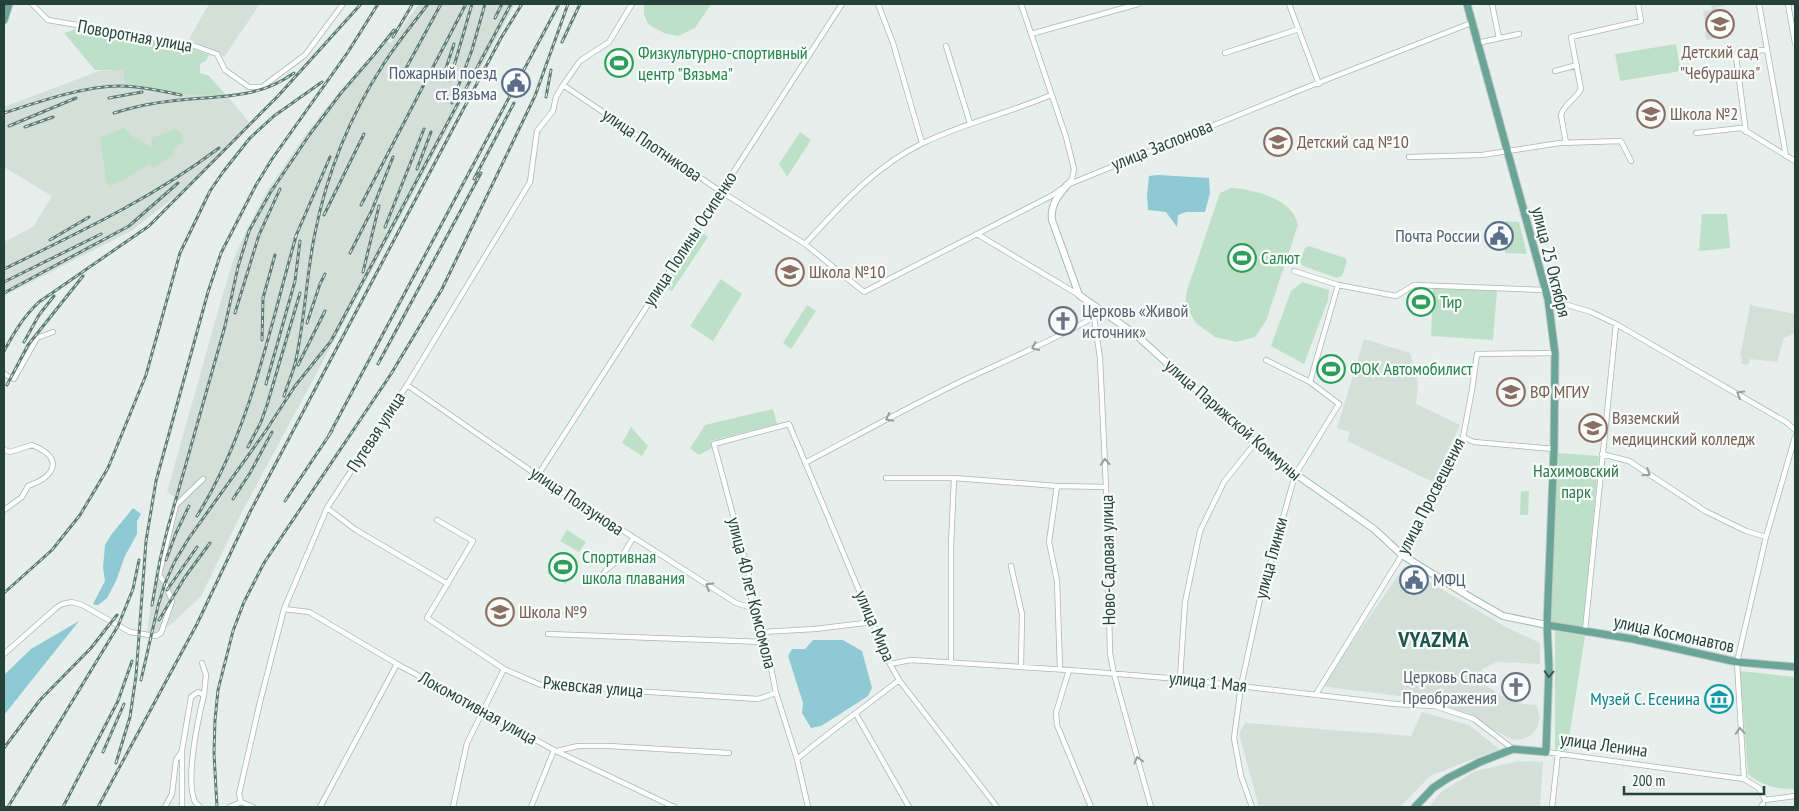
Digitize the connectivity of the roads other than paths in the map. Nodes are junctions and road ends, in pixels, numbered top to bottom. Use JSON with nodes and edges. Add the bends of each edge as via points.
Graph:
{"nodes":[{"id":1,"x":9,"y":4,"type":"edge"},
{"id":2,"x":32,"y":4,"type":"edge"},
{"id":3,"x":344,"y":4,"type":"edge"},
{"id":4,"x":632,"y":4,"type":"edge"},
{"id":5,"x":842,"y":4,"type":"edge"},
{"id":6,"x":878,"y":4,"type":"edge"},
{"id":7,"x":1021,"y":4,"type":"edge"},
{"id":8,"x":1138,"y":4,"type":"edge"},
{"id":9,"x":1289,"y":4,"type":"edge"},
{"id":10,"x":1466,"y":4,"type":"edge"},
{"id":11,"x":1492,"y":4,"type":"edge"},
{"id":12,"x":1638,"y":4,"type":"edge"},
{"id":13,"x":1759,"y":4,"type":"edge"},
{"id":14,"x":1788,"y":4,"type":"edge"},
{"id":15,"x":4,"y":20,"type":"edge"},
{"id":16,"x":1472,"y":23,"type":"junction"},
{"id":17,"x":1299,"y":30,"type":"junction"},
{"id":18,"x":1030,"y":34,"type":"junction"},
{"id":19,"x":1519,"y":34,"type":"dead end"},
{"id":20,"x":1499,"y":38,"type":"junction"},
{"id":21,"x":1477,"y":43,"type":"junction"},
{"id":22,"x":1795,"y":43,"type":"edge"},
{"id":23,"x":946,"y":46,"type":"dead end"},
{"id":24,"x":1767,"y":50,"type":"junction"},
{"id":25,"x":1225,"y":53,"type":"dead end"},
{"id":26,"x":1577,"y":65,"type":"junction"},
{"id":27,"x":1555,"y":71,"type":"dead end"},
{"id":28,"x":1319,"y":84,"type":"junction"},
{"id":29,"x":563,"y":85,"type":"junction"},
{"id":30,"x":1051,"y":95,"type":"junction"},
{"id":31,"x":970,"y":123,"type":"junction"},
{"id":32,"x":1746,"y":132,"type":"junction"},
{"id":33,"x":1696,"y":134,"type":"dead end"},
{"id":34,"x":922,"y":143,"type":"junction"},
{"id":35,"x":1566,"y":143,"type":"junction"},
{"id":36,"x":1506,"y":150,"type":"junction"},
{"id":37,"x":1786,"y":156,"type":"junction"},
{"id":38,"x":1409,"y":157,"type":"dead end"},
{"id":39,"x":1632,"y":161,"type":"dead end"},
{"id":40,"x":1795,"y":161,"type":"edge"},
{"id":41,"x":1067,"y":185,"type":"junction"},
{"id":42,"x":720,"y":191,"type":"junction"},
{"id":43,"x":977,"y":234,"type":"junction"},
{"id":44,"x":805,"y":244,"type":"junction"},
{"id":45,"x":1294,"y":271,"type":"dead end"},
{"id":46,"x":1338,"y":285,"type":"junction"},
{"id":47,"x":1545,"y":290,"type":"junction"},
{"id":48,"x":864,"y":292,"type":"joint"},
{"id":49,"x":1079,"y":295,"type":"junction"},
{"id":50,"x":1548,"y":299,"type":"junction"},
{"id":51,"x":1097,"y":309,"type":"junction"},
{"id":52,"x":1094,"y":317,"type":"junction"},
{"id":53,"x":1616,"y":324,"type":"junction"},
{"id":54,"x":53,"y":332,"type":"dead end"},
{"id":55,"x":1555,"y":353,"type":"junction"},
{"id":56,"x":1266,"y":360,"type":"dead end"},
{"id":57,"x":4,"y":374,"type":"edge"},
{"id":58,"x":1310,"y":382,"type":"junction"},
{"id":59,"x":407,"y":385,"type":"junction"},
{"id":60,"x":790,"y":424,"type":"joint"},
{"id":61,"x":1795,"y":430,"type":"edge"},
{"id":62,"x":1463,"y":437,"type":"junction"},
{"id":63,"x":1795,"y":437,"type":"edge"},
{"id":64,"x":1255,"y":443,"type":"junction"},
{"id":65,"x":1554,"y":449,"type":"junction"},
{"id":66,"x":4,"y":450,"type":"edge"},
{"id":67,"x":1602,"y":454,"type":"junction"},
{"id":68,"x":805,"y":463,"type":"junction"},
{"id":69,"x":538,"y":475,"type":"junction"},
{"id":70,"x":1295,"y":475,"type":"junction"},
{"id":71,"x":886,"y":478,"type":"dead end"},
{"id":72,"x":954,"y":478,"type":"junction"},
{"id":73,"x":203,"y":479,"type":"dead end"},
{"id":74,"x":1057,"y":486,"type":"junction"},
{"id":75,"x":1106,"y":488,"type":"junction"},
{"id":76,"x":326,"y":508,"type":"junction"},
{"id":77,"x":4,"y":510,"type":"edge"},
{"id":78,"x":437,"y":520,"type":"dead end"},
{"id":79,"x":1766,"y":537,"type":"junction"},
{"id":80,"x":633,"y":538,"type":"junction"},
{"id":81,"x":1402,"y":555,"type":"junction"},
{"id":82,"x":1012,"y":566,"type":"dead end"},
{"id":83,"x":598,"y":582,"type":"dead end"},
{"id":84,"x":448,"y":584,"type":"junction"},
{"id":85,"x":752,"y":608,"type":"junction"},
{"id":86,"x":284,"y":609,"type":"junction"},
{"id":87,"x":873,"y":622,"type":"junction"},
{"id":88,"x":1546,"y":625,"type":"junction"},
{"id":89,"x":1585,"y":631,"type":"junction"},
{"id":90,"x":762,"y":632,"type":"junction"},
{"id":91,"x":548,"y":634,"type":"dead end"},
{"id":92,"x":766,"y":642,"type":"junction"},
{"id":93,"x":4,"y":654,"type":"edge"},
{"id":94,"x":951,"y":662,"type":"junction"},
{"id":95,"x":1737,"y":662,"type":"junction"},
{"id":96,"x":202,"y":663,"type":"dead end"},
{"id":97,"x":397,"y":664,"type":"junction"},
{"id":98,"x":890,"y":664,"type":"junction"},
{"id":99,"x":1022,"y":666,"type":"junction"},
{"id":100,"x":1795,"y":667,"type":"edge"},
{"id":101,"x":504,"y":669,"type":"junction"},
{"id":102,"x":1060,"y":669,"type":"junction"},
{"id":103,"x":1069,"y":670,"type":"junction"},
{"id":104,"x":1114,"y":674,"type":"junction"},
{"id":105,"x":1180,"y":679,"type":"junction"},
{"id":106,"x":899,"y":680,"type":"junction"},
{"id":107,"x":1241,"y":686,"type":"junction"},
{"id":108,"x":776,"y":694,"type":"junction"},
{"id":109,"x":1316,"y":694,"type":"junction"},
{"id":110,"x":204,"y":695,"type":"junction"},
{"id":111,"x":482,"y":711,"type":"junction"},
{"id":112,"x":856,"y":714,"type":"junction"},
{"id":113,"x":1513,"y":749,"type":"junction"},
{"id":114,"x":182,"y":750,"type":"junction"},
{"id":115,"x":555,"y":751,"type":"junction"},
{"id":116,"x":1546,"y":752,"type":"junction"},
{"id":117,"x":729,"y":753,"type":"dead end"},
{"id":118,"x":1558,"y":754,"type":"junction"},
{"id":119,"x":797,"y":758,"type":"junction"},
{"id":120,"x":1744,"y":779,"type":"junction"},
{"id":121,"x":1795,"y":796,"type":"edge"},
{"id":122,"x":241,"y":802,"type":"junction"},
{"id":123,"x":1763,"y":805,"type":"edge"},
{"id":124,"x":165,"y":807,"type":"edge"},
{"id":125,"x":182,"y":807,"type":"edge"},
{"id":126,"x":200,"y":807,"type":"edge"},
{"id":127,"x":230,"y":807,"type":"edge"},
{"id":128,"x":253,"y":807,"type":"edge"},
{"id":129,"x":320,"y":807,"type":"edge"},
{"id":130,"x":453,"y":807,"type":"edge"},
{"id":131,"x":531,"y":807,"type":"edge"},
{"id":132,"x":674,"y":807,"type":"edge"},
{"id":133,"x":808,"y":807,"type":"edge"},
{"id":134,"x":909,"y":807,"type":"edge"},
{"id":135,"x":997,"y":807,"type":"edge"},
{"id":136,"x":1091,"y":807,"type":"edge"},
{"id":137,"x":1151,"y":807,"type":"edge"},
{"id":138,"x":1252,"y":807,"type":"edge"},
{"id":139,"x":1416,"y":807,"type":"edge"},
{"id":140,"x":1552,"y":807,"type":"edge"}],
"edges":[{"from":1,"to":15,"type":"main road"},
{"from":2,"to":3,"type":"street","name":"Поворотная улица","via":[[48,20],[189,44],[217,54],[225,70],[249,87],[262,87],[305,55]]},
{"from":4,"to":29,"type":"street","name":"Путевая улица","via":[[609,42],[580,61]]},
{"from":5,"to":42,"type":"street","name":"улица Полины Осипенко"},
{"from":6,"to":34,"type":"street","via":[[893,43]]},
{"from":7,"to":18,"type":"street"},
{"from":8,"to":18,"type":"street"},
{"from":9,"to":17,"type":"street"},
{"from":10,"to":16,"type":"main road","name":"улица 25 Октября"},
{"from":11,"to":20,"type":"street"},
{"from":12,"to":26,"type":"street","via":[[1641,21],[1571,37]]},
{"from":13,"to":24,"type":"street"},
{"from":14,"to":22,"type":"street"},
{"from":16,"to":21,"type":"main road","name":"улица 25 Октября"},
{"from":16,"to":28,"type":"street","name":"улица Заслонова"},
{"from":17,"to":25,"type":"street"},
{"from":17,"to":28,"type":"street"},
{"from":18,"to":30,"type":"street"},
{"from":19,"to":20,"type":"street"},
{"from":20,"to":21,"type":"street"},
{"from":21,"to":36,"type":"main road","name":"улица 25 Октября"},
{"from":23,"to":31,"type":"street"},
{"from":24,"to":32,"type":"street","via":[[1741,52],[1736,56]]},
{"from":24,"to":37,"type":"street"},
{"from":26,"to":27,"type":"street"},
{"from":26,"to":35,"type":"street","via":[[1581,89],[1562,111]]},
{"from":28,"to":41,"type":"street","name":"улица Заслонова"},
{"from":29,"to":42,"type":"street","name":"улица Плотникова"},
{"from":29,"to":59,"type":"street","name":"Путевая улица","via":[[553,111],[537,131],[530,182]]},
{"from":30,"to":31,"type":"street"},
{"from":30,"to":41,"type":"street","via":[[1074,169]]},
{"from":31,"to":34,"type":"street"},
{"from":32,"to":33,"type":"street","via":[[1741,128]]},
{"from":32,"to":37,"type":"street"},
{"from":34,"to":44,"type":"street","via":[[888,164],[846,199]]},
{"from":35,"to":36,"type":"street"},
{"from":35,"to":39,"type":"street","via":[[1621,141]]},
{"from":36,"to":38,"type":"street","via":[[1482,155]]},
{"from":36,"to":47,"type":"main road","name":"улица 25 Октября"},
{"from":37,"to":40,"type":"street"},
{"from":41,"to":43,"type":"street","name":"улица Заслонова","via":[[1053,196]]},
{"from":41,"to":49,"type":"street","via":[[1053,203],[1051,213]]},
{"from":42,"to":44,"type":"street","name":"улица Плотникова"},
{"from":42,"to":69,"type":"street","name":"улица Полины Осипенко"},
{"from":43,"to":48,"type":"street","name":"улица Заслонова"},
{"from":43,"to":49,"type":"street"},
{"from":44,"to":48,"type":"street","name":"улица Плотникова"},
{"from":45,"to":46,"type":"street"},
{"from":46,"to":47,"type":"street","via":[[1396,296],[1414,285]]},
{"from":46,"to":58,"type":"street"},
{"from":47,"to":50,"type":"main road","name":"улица 25 Октября"},
{"from":49,"to":51,"type":"street","name":"улица Парижской Коммуны"},
{"from":50,"to":53,"type":"street","via":[[1591,312]]},
{"from":50,"to":55,"type":"main road","name":"улица 25 Октября"},
{"from":51,"to":52,"type":"street","name":"Ново-Садовая улица"},
{"from":51,"to":64,"type":"street","name":"улица Парижской Коммуны","via":[[1135,334]]},
{"from":52,"to":68,"type":"street","one_way":true},
{"from":75,"to":52,"type":"street","name":"Ново-Садовая улица","one_way":true,"via":[[1100,358]]},
{"from":61,"to":53,"type":"street","one_way":true},
{"from":53,"to":67,"type":"street"},
{"from":54,"to":57,"type":"street","via":[[37,338],[14,379]]},
{"from":55,"to":62,"type":"street","name":"улица Просвещения","via":[[1477,354]]},
{"from":55,"to":65,"type":"main road","name":"улица 25 Октября"},
{"from":56,"to":58,"type":"street","name":"улица Глинки"},
{"from":58,"to":70,"type":"street","name":"улица Глинки","via":[[1339,404]]},
{"from":59,"to":69,"type":"street","name":"улица Ползунова"},
{"from":59,"to":76,"type":"street","name":"Путевая улица"},
{"from":60,"to":68,"type":"street","name":"улица Мира"},
{"from":60,"to":85,"type":"street","name":"улица 40 лет Комсомола","via":[[714,444],[749,575]]},
{"from":62,"to":65,"type":"street","via":[[1474,442]]},
{"from":62,"to":81,"type":"street","name":"улица Просвещения"},
{"from":63,"to":79,"type":"street"},
{"from":64,"to":70,"type":"street","name":"улица Парижской Коммуны"},
{"from":64,"to":105,"type":"street","via":[[1224,482],[1200,531],[1185,602]]},
{"from":65,"to":88,"type":"main road","name":"улица 25 Октября"},
{"from":66,"to":77,"type":"street","via":[[10,452],[32,445],[45,450],[53,463],[52,471],[42,481],[28,486],[22,497]]},
{"from":67,"to":79,"type":"street","one_way":true,"via":[[1629,461],[1708,512]]},
{"from":67,"to":89,"type":"street"},
{"from":68,"to":87,"type":"street","name":"улица Мира"},
{"from":69,"to":80,"type":"street","name":"улица Ползунова"},
{"from":70,"to":81,"type":"street","name":"улица Парижской Коммуны","via":[[1374,529]]},
{"from":70,"to":107,"type":"street","name":"улица Глинки","via":[[1260,599]]},
{"from":71,"to":72,"type":"street"},
{"from":72,"to":74,"type":"street"},
{"from":72,"to":94,"type":"street"},
{"from":73,"to":93,"type":"street","via":[[176,505],[159,575],[172,601],[161,633],[156,636],[130,632],[72,602],[56,608]]},
{"from":74,"to":75,"type":"street"},
{"from":74,"to":102,"type":"street","via":[[1049,542],[1057,581]]},
{"from":75,"to":104,"type":"street","name":"Ново-Садовая улица","via":[[1110,652]]},
{"from":76,"to":84,"type":"street","via":[[356,530]]},
{"from":76,"to":86,"type":"street","name":"Путевая улица"},
{"from":78,"to":84,"type":"street","via":[[473,541]]},
{"from":79,"to":95,"type":"street"},
{"from":80,"to":83,"type":"street"},
{"from":85,"to":80,"type":"street","name":"улица Ползунова","one_way":true,"via":[[736,603]]},
{"from":81,"to":88,"type":"street","name":"улица Парижской Коммуны","via":[[1504,616]]},
{"from":81,"to":109,"type":"street","name":"улица Просвещения"},
{"from":82,"to":99,"type":"street","via":[[1022,614]]},
{"from":84,"to":101,"type":"street","name":"Ржевская улица","via":[[427,618]]},
{"from":85,"to":90,"type":"street","name":"улица 40 лет Комсомола"},
{"from":86,"to":97,"type":"street","name":"Локомотивная улица","via":[[309,612]]},
{"from":86,"to":122,"type":"street","name":"Путевая улица","via":[[239,794]]},
{"from":87,"to":90,"type":"street"},
{"from":87,"to":98,"type":"street","name":"улица Мира"},
{"from":88,"to":89,"type":"main road","name":"улица Космонавтов"},
{"from":88,"to":116,"type":"main road","name":"улица 25 Октября","one_way":true,"via":[[1549,667]]},
{"from":89,"to":95,"type":"main road","name":"улица Космонавтов"},
{"from":90,"to":92,"type":"street","name":"улица 40 лет Комсомола"},
{"from":91,"to":92,"type":"street"},
{"from":92,"to":108,"type":"street","name":"улица 40 лет Комсомола"},
{"from":94,"to":98,"type":"street","name":"улица 1 Мая","via":[[911,660]]},
{"from":94,"to":99,"type":"street","name":"улица 1 Мая"},
{"from":95,"to":100,"type":"main road","name":"улица Космонавтов"},
{"from":120,"to":95,"type":"street","one_way":true},
{"from":96,"to":110,"type":"street","via":[[206,675]]},
{"from":97,"to":111,"type":"street","name":"Локомотивная улица"},
{"from":97,"to":129,"type":"street"},
{"from":98,"to":106,"type":"street","name":"улица Мира"},
{"from":99,"to":102,"type":"street","name":"улица 1 Мая"},
{"from":101,"to":108,"type":"street","name":"Ржевская улица","via":[[540,685],[758,699]]},
{"from":101,"to":111,"type":"street"},
{"from":102,"to":103,"type":"street","name":"улица 1 Мая"},
{"from":103,"to":104,"type":"street","name":"улица 1 Мая"},
{"from":103,"to":136,"type":"street","via":[[1056,713],[1057,725]]},
{"from":104,"to":105,"type":"street","name":"улица 1 Мая"},
{"from":137,"to":104,"type":"street","name":"Ново-Садовая улица","one_way":true},
{"from":105,"to":107,"type":"street","name":"улица 1 Мая"},
{"from":106,"to":112,"type":"street"},
{"from":106,"to":135,"type":"street","name":"улица Мира"},
{"from":107,"to":109,"type":"street","name":"улица 1 Мая"},
{"from":107,"to":138,"type":"street","name":"улица Глинки","via":[[1234,738],[1241,776]]},
{"from":108,"to":119,"type":"street","name":"улица 40 лет Комсомола"},
{"from":109,"to":113,"type":"street","name":"улица 1 Мая","via":[[1435,706],[1474,719]]},
{"from":110,"to":114,"type":"street","via":[[198,692],[191,697]]},
{"from":110,"to":126,"type":"street","via":[[191,777],[195,802]]},
{"from":111,"to":115,"type":"street","name":"Локомотивная улица"},
{"from":111,"to":130,"type":"street","via":[[467,743]]},
{"from":112,"to":119,"type":"street"},
{"from":112,"to":134,"type":"street"},
{"from":113,"to":116,"type":"main road","name":"улица Ленина"},
{"from":113,"to":139,"type":"main road","name":"улица Ленина","via":[[1448,778],[1433,788]]},
{"from":114,"to":124,"type":"street","via":[[176,760],[172,794]]},
{"from":114,"to":125,"type":"street"},
{"from":115,"to":117,"type":"street","via":[[578,746],[609,746]]},
{"from":115,"to":131,"type":"street"},
{"from":115,"to":132,"type":"street","name":"Локомотивная улица"},
{"from":116,"to":118,"type":"street","name":"улица Ленина"},
{"from":118,"to":120,"type":"street","name":"улица Ленина"},
{"from":118,"to":140,"type":"street"},
{"from":119,"to":133,"type":"street","name":"улица 40 лет Комсомола"},
{"from":120,"to":123,"type":"street","via":[[1759,788]]},
{"from":121,"to":123,"type":"street"},
{"from":122,"to":127,"type":"street"},
{"from":122,"to":128,"type":"street"}]}
